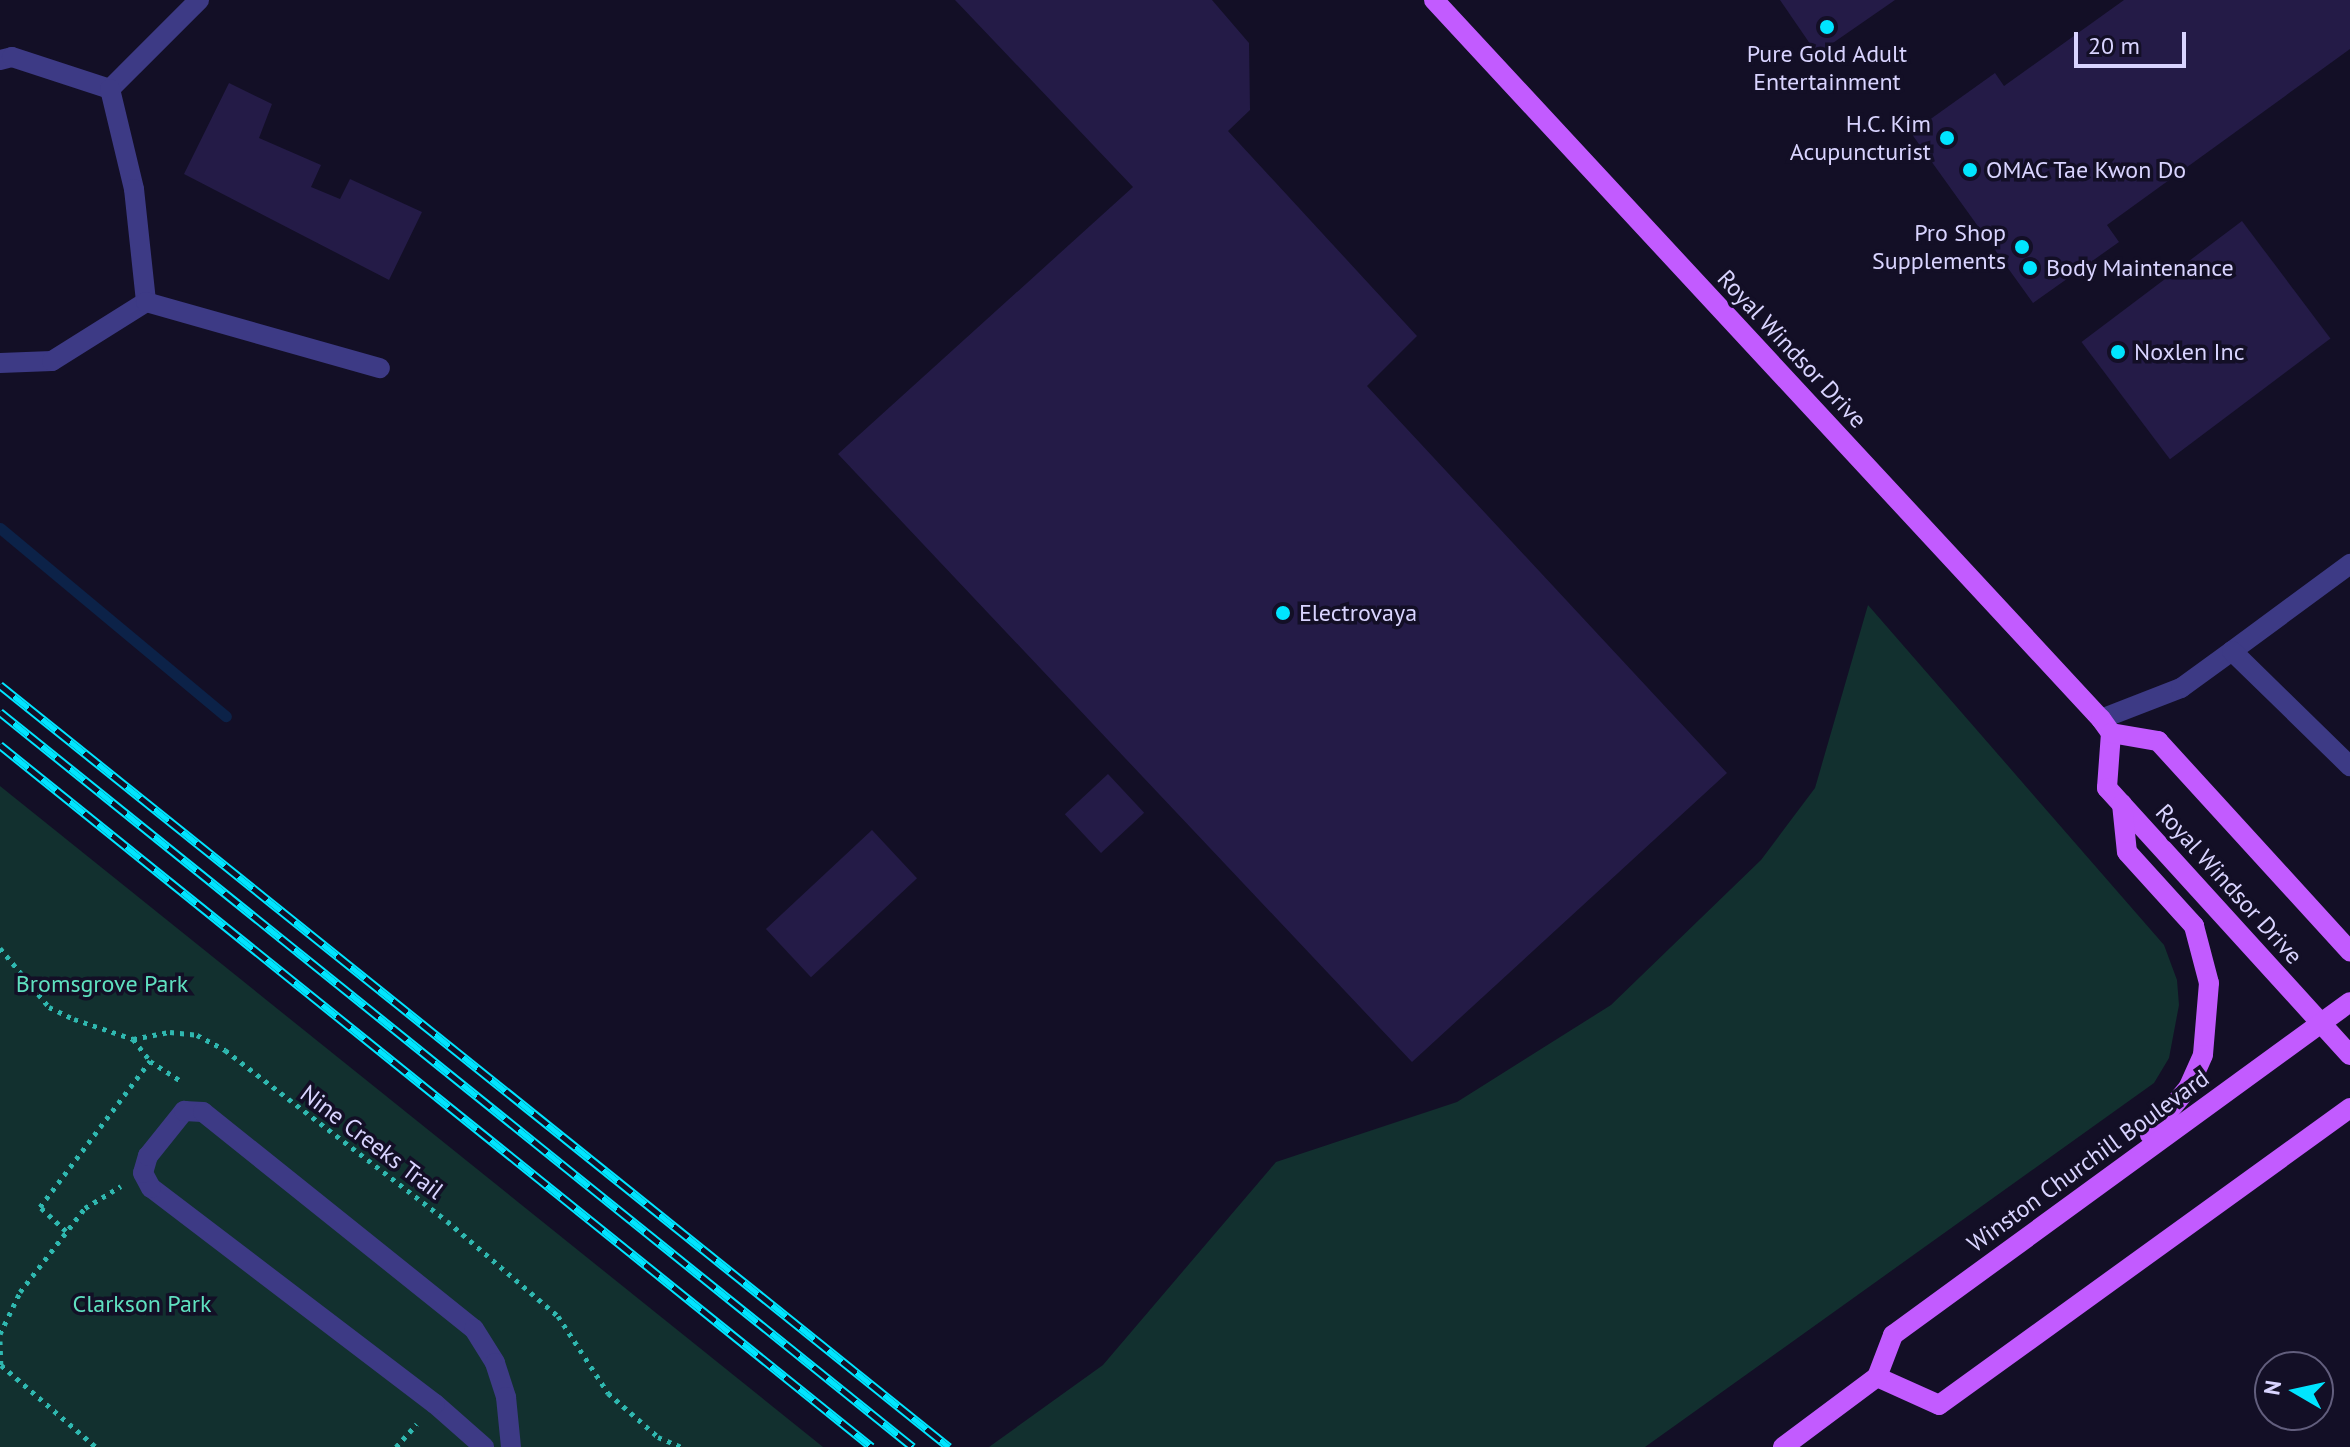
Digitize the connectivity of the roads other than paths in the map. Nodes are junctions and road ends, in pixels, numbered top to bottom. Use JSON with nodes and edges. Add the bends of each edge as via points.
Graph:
{"nodes":[{"id":1,"x":199,"y":0,"type":"edge"},
{"id":2,"x":1434,"y":0,"type":"edge"},
{"id":3,"x":0,"y":60,"type":"edge"},
{"id":4,"x":110,"y":89,"type":"junction"},
{"id":5,"x":146,"y":302,"type":"junction"},
{"id":6,"x":0,"y":363,"type":"edge"},
{"id":7,"x":380,"y":368,"type":"dead end"},
{"id":8,"x":2350,"y":564,"type":"edge"},
{"id":9,"x":2232,"y":651,"type":"junction"},
{"id":10,"x":2106,"y":726,"type":"junction"},
{"id":11,"x":2350,"y":766,"type":"edge"},
{"id":12,"x":2122,"y":804,"type":"junction"},
{"id":13,"x":2350,"y":951,"type":"edge"},
{"id":14,"x":2350,"y":1002,"type":"edge"},
{"id":15,"x":2321,"y":1023,"type":"junction"},
{"id":16,"x":2350,"y":1055,"type":"edge"},
{"id":17,"x":2350,"y":1108,"type":"edge"},
{"id":18,"x":2043,"y":1226,"type":"junction"},
{"id":19,"x":1877,"y":1377,"type":"junction"},
{"id":20,"x":1789,"y":1446,"type":"edge"},
{"id":21,"x":484,"y":1447,"type":"edge"},
{"id":22,"x":511,"y":1447,"type":"edge"}],
"edges":[{"from":1,"to":4,"type":"lane"},
{"from":2,"to":10,"type":"main road","name":"Royal Windsor Drive"},
{"from":3,"to":4,"type":"lane","via":[[12,57]]},
{"from":4,"to":5,"type":"lane","via":[[134,189]]},
{"from":5,"to":6,"type":"lane","via":[[52,361]]},
{"from":5,"to":7,"type":"lane"},
{"from":8,"to":9,"type":"lane"},
{"from":9,"to":10,"type":"lane","via":[[2181,688]]},
{"from":9,"to":11,"type":"lane"},
{"from":10,"to":12,"type":"main road","name":"Royal Windsor Drive","via":[[2107,788]]},
{"from":10,"to":13,"type":"main road","name":"Royal Windsor Drive","via":[[2158,741]]},
{"from":12,"to":15,"type":"main road","name":"Royal Windsor Drive"},
{"from":12,"to":18,"type":"main road","via":[[2127,852],[2194,926],[2203,951],[2209,983],[2203,1055],[2166,1120]]},
{"from":14,"to":15,"type":"main road","name":"Winston Churchill Boulevard"},
{"from":15,"to":16,"type":"main road","name":"Royal Windsor Drive"},
{"from":15,"to":18,"type":"main road","name":"Winston Churchill Boulevard"},
{"from":17,"to":19,"type":"main road","via":[[1939,1405]]},
{"from":18,"to":19,"type":"main road","name":"Winston Churchill Boulevard","via":[[1893,1335]]},
{"from":19,"to":20,"type":"main road"},
{"from":21,"to":22,"type":"lane","via":[[151,1188],[143,1173],[148,1156],[184,1111],[203,1112],[474,1329],[495,1363],[506,1397]]}]}
